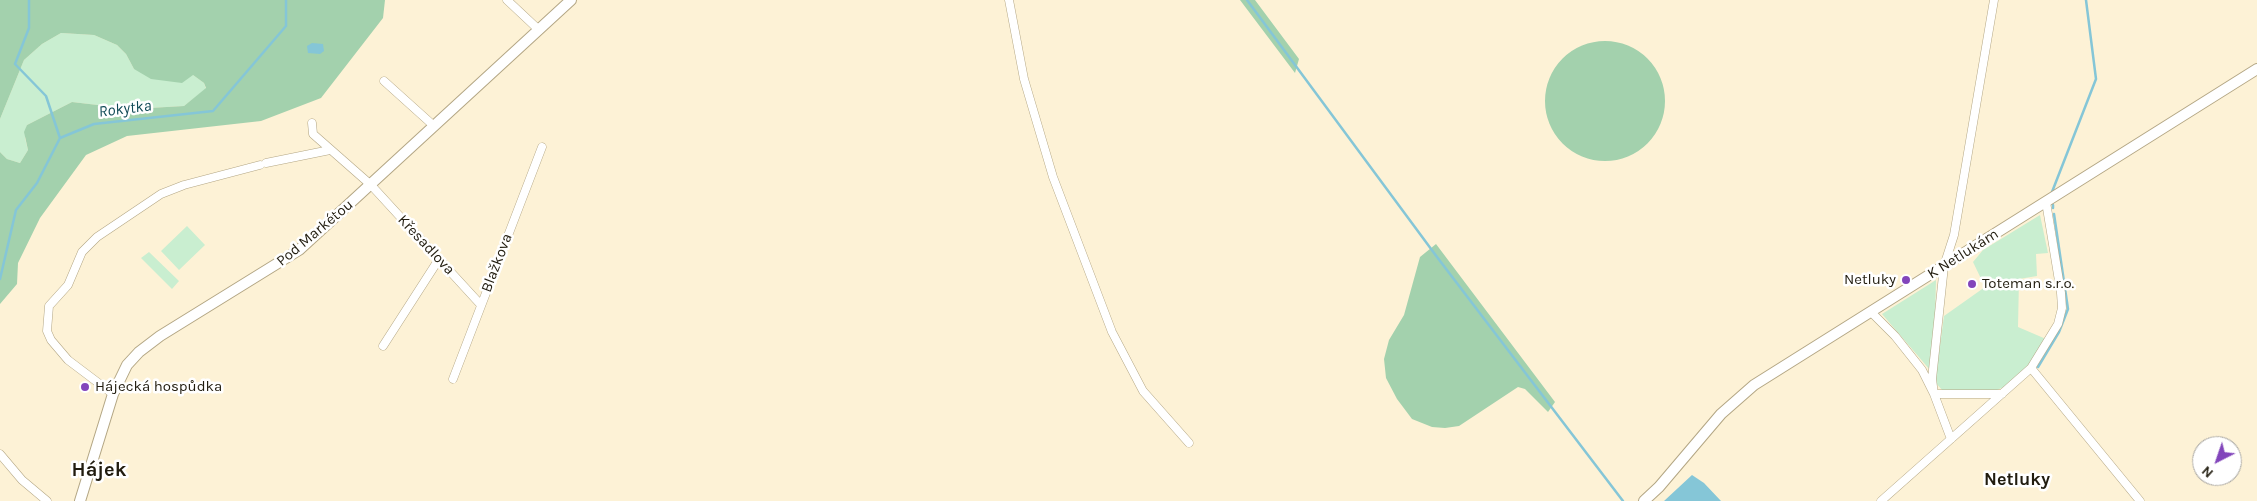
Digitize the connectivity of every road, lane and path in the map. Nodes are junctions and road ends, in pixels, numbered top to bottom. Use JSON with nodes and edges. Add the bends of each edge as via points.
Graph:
{"nodes":[{"id":1,"x":507,"y":0,"type":"edge"},
{"id":2,"x":571,"y":0,"type":"edge"},
{"id":3,"x":1009,"y":0,"type":"edge"},
{"id":4,"x":1994,"y":0,"type":"edge"},
{"id":5,"x":539,"y":30,"type":"junction"},
{"id":6,"x":2257,"y":69,"type":"edge"},
{"id":7,"x":384,"y":81,"type":"dead end"},
{"id":8,"x":312,"y":122,"type":"dead end"},
{"id":9,"x":434,"y":126,"type":"junction"},
{"id":10,"x":542,"y":147,"type":"dead end"},
{"id":11,"x":330,"y":150,"type":"junction"},
{"id":12,"x":371,"y":185,"type":"junction"},
{"id":13,"x":2046,"y":202,"type":"junction"},
{"id":14,"x":439,"y":259,"type":"junction"},
{"id":15,"x":1944,"y":266,"type":"junction"},
{"id":16,"x":481,"y":305,"type":"junction"},
{"id":17,"x":1871,"y":312,"type":"junction"},
{"id":18,"x":383,"y":346,"type":"dead end"},
{"id":19,"x":2031,"y":368,"type":"junction"},
{"id":20,"x":453,"y":379,"type":"dead end"},
{"id":21,"x":113,"y":394,"type":"junction"},
{"id":22,"x":1934,"y":394,"type":"junction"},
{"id":23,"x":2002,"y":394,"type":"junction"},
{"id":24,"x":1951,"y":439,"type":"junction"},
{"id":25,"x":1189,"y":443,"type":"dead end"},
{"id":26,"x":0,"y":454,"type":"edge"},
{"id":27,"x":47,"y":501,"type":"edge"},
{"id":28,"x":80,"y":501,"type":"edge"},
{"id":29,"x":1644,"y":501,"type":"edge"},
{"id":30,"x":1881,"y":501,"type":"edge"},
{"id":31,"x":2140,"y":501,"type":"edge"}],
"edges":[{"from":1,"to":5,"type":"street"},
{"from":2,"to":5,"type":"street","name":"Pod Markétou"},
{"from":3,"to":25,"type":"street","via":[[1024,79],[1053,177],[1112,332],[1143,390]]},
{"from":4,"to":15,"type":"street","via":[[1955,226]]},
{"from":5,"to":9,"type":"street","name":"Pod Markétou"},
{"from":6,"to":13,"type":"street","name":"K Netlukám"},
{"from":7,"to":9,"type":"street"},
{"from":8,"to":11,"type":"street","name":"Křesadlova","via":[[313,134]]},
{"from":9,"to":12,"type":"street","name":"Pod Markétou"},
{"from":10,"to":16,"type":"street","name":"Blažkova"},
{"from":11,"to":12,"type":"street","name":"Křesadlova"},
{"from":11,"to":21,"type":"street","via":[[263,164],[161,194],[98,237],[82,252],[68,285],[49,306],[47,331],[68,360]]},
{"from":12,"to":14,"type":"street","name":"Křesadlova"},
{"from":12,"to":21,"type":"street","name":"Pod Markétou","via":[[299,250],[155,339],[127,365]]},
{"from":13,"to":15,"type":"street","name":"K Netlukám"},
{"from":13,"to":19,"type":"street","via":[[2062,308],[2058,324]]},
{"from":14,"to":16,"type":"street","name":"Křesadlova"},
{"from":14,"to":18,"type":"street"},
{"from":15,"to":17,"type":"street","name":"K Netlukám"},
{"from":15,"to":22,"type":"street","via":[[1932,379]]},
{"from":16,"to":20,"type":"street","name":"Blažkova"},
{"from":17,"to":22,"type":"street","via":[[1922,370]]},
{"from":17,"to":29,"type":"street","name":"K Netlukám","via":[[1744,393],[1721,414],[1660,487]]},
{"from":19,"to":23,"type":"street"},
{"from":19,"to":31,"type":"street"},
{"from":21,"to":28,"type":"street","name":"Pod Markétou"},
{"from":22,"to":23,"type":"street"},
{"from":22,"to":24,"type":"street"},
{"from":23,"to":24,"type":"street"},
{"from":24,"to":30,"type":"street"},
{"from":26,"to":27,"type":"street","via":[[22,480]]}]}
